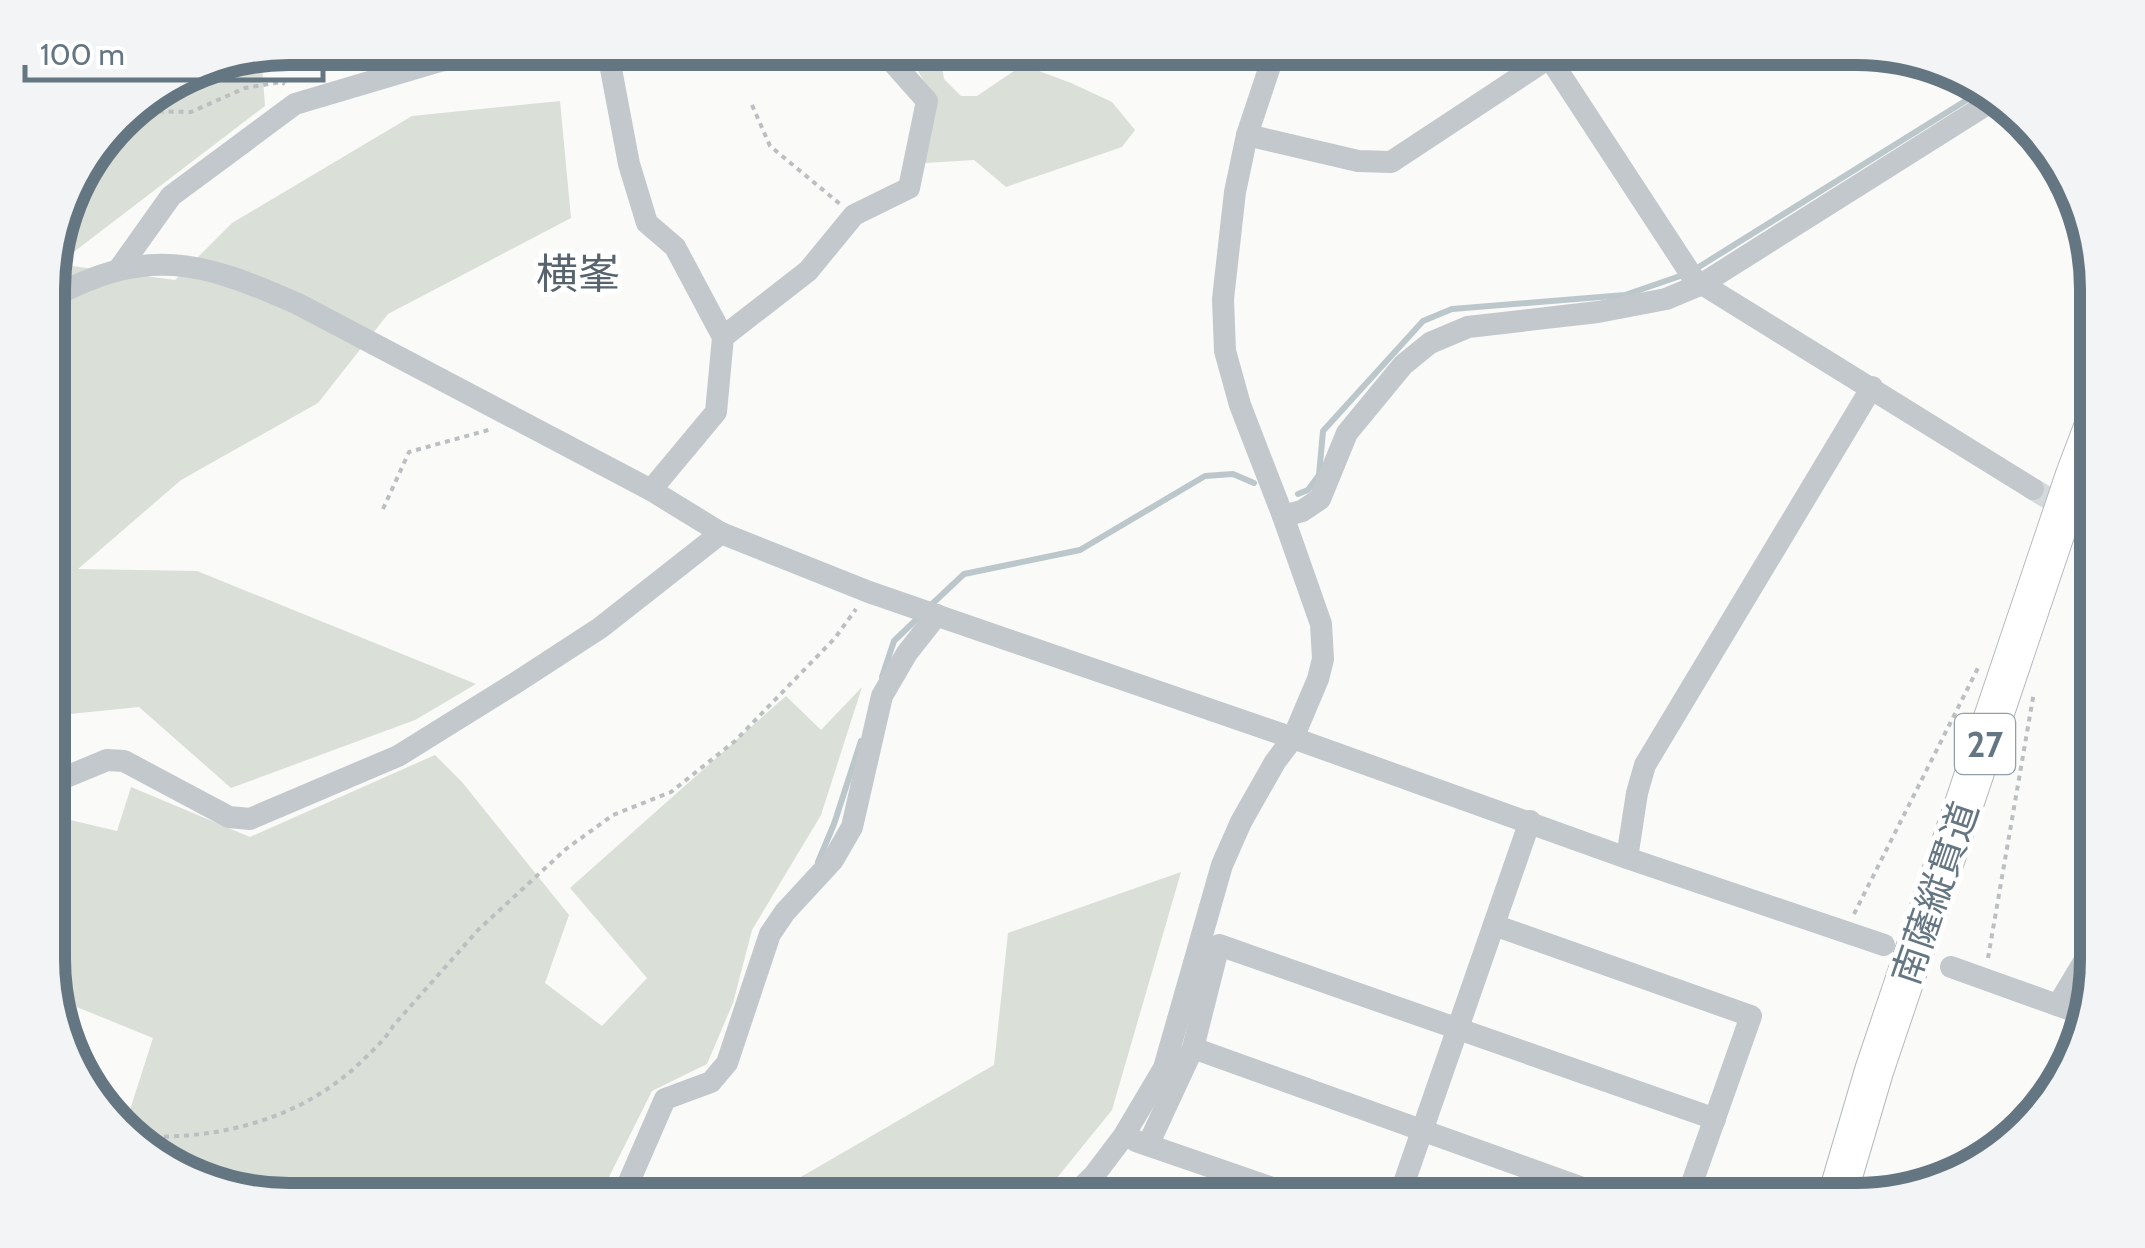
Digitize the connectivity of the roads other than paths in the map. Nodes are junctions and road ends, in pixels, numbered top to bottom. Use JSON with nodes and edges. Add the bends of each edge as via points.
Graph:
{"nodes":[{"id":1,"x":426,"y":65,"type":"edge"},
{"id":2,"x":610,"y":65,"type":"edge"},
{"id":3,"x":895,"y":65,"type":"edge"},
{"id":4,"x":1270,"y":65,"type":"edge"},
{"id":5,"x":1532,"y":65,"type":"edge"},
{"id":6,"x":1561,"y":65,"type":"edge"},
{"id":7,"x":1984,"y":105,"type":"edge"},
{"id":8,"x":1247,"y":136,"type":"junction"},
{"id":9,"x":119,"y":269,"type":"junction"},
{"id":10,"x":1694,"y":277,"type":"junction"},
{"id":11,"x":65,"y":292,"type":"edge"},
{"id":12,"x":724,"y":337,"type":"junction"},
{"id":13,"x":1872,"y":388,"type":"junction"},
{"id":14,"x":2080,"y":461,"type":"edge"},
{"id":15,"x":652,"y":490,"type":"junction"},
{"id":16,"x":2033,"y":490,"type":"tunnel mouth"},
{"id":17,"x":1284,"y":516,"type":"junction"},
{"id":18,"x":721,"y":533,"type":"junction"},
{"id":19,"x":928,"y":611,"type":"junction"},
{"id":20,"x":1293,"y":738,"type":"junction"},
{"id":21,"x":65,"y":778,"type":"edge"},
{"id":22,"x":1530,"y":822,"type":"junction"},
{"id":23,"x":1627,"y":858,"type":"junction"},
{"id":24,"x":1494,"y":925,"type":"junction"},
{"id":25,"x":1884,"y":945,"type":"dead end"},
{"id":26,"x":1950,"y":967,"type":"dead end"},
{"id":27,"x":2080,"y":968,"type":"edge"},
{"id":28,"x":2058,"y":1004,"type":"junction"},
{"id":29,"x":2074,"y":1010,"type":"edge"},
{"id":30,"x":1458,"y":1029,"type":"junction"},
{"id":31,"x":1194,"y":1048,"type":"junction"},
{"id":32,"x":1715,"y":1119,"type":"junction"},
{"id":33,"x":1422,"y":1130,"type":"junction"},
{"id":34,"x":1123,"y":1137,"type":"junction"},
{"id":35,"x":1148,"y":1144,"type":"junction"},
{"id":36,"x":628,"y":1183,"type":"edge"},
{"id":37,"x":1086,"y":1183,"type":"edge"},
{"id":38,"x":1259,"y":1183,"type":"edge"},
{"id":39,"x":1404,"y":1183,"type":"edge"},
{"id":40,"x":1569,"y":1183,"type":"edge"},
{"id":41,"x":1692,"y":1183,"type":"edge"},
{"id":42,"x":1841,"y":1183,"type":"edge"}],
"edges":[{"from":1,"to":9,"type":"street","via":[[296,104],[170,196]]},
{"from":2,"to":12,"type":"street","via":[[647,223],[676,247]]},
{"from":3,"to":12,"type":"street","via":[[927,102],[909,188],[854,214],[808,271]]},
{"from":4,"to":8,"type":"street"},
{"from":5,"to":8,"type":"street","via":[[1391,162]]},
{"from":6,"to":10,"type":"street"},
{"from":7,"to":10,"type":"street"},
{"from":8,"to":17,"type":"street","via":[[1223,299],[1225,350]]},
{"from":9,"to":11,"type":"street"},
{"from":9,"to":15,"type":"street","via":[[197,266],[258,286]]},
{"from":10,"to":13,"type":"street"},
{"from":10,"to":17,"type":"street","via":[[1666,299],[1468,327],[1430,342],[1346,433],[1320,499]]},
{"from":12,"to":15,"type":"street","via":[[716,412]]},
{"from":13,"to":16,"type":"street"},
{"from":13,"to":23,"type":"street","via":[[1645,765]]},
{"from":14,"to":42,"type":"main road","name":"南薩縦貫道","number":"27","via":[[2023,678],[1874,1071]]},
{"from":15,"to":18,"type":"street"},
{"from":17,"to":20,"type":"street","via":[[1321,624],[1324,659]]},
{"from":18,"to":19,"type":"street"},
{"from":18,"to":21,"type":"street","via":[[600,628],[398,756],[250,819],[229,817],[124,761],[108,760]]},
{"from":19,"to":20,"type":"street"},
{"from":19,"to":36,"type":"street","via":[[882,696],[852,827],[834,860],[770,934],[727,1063],[712,1082],[665,1100]]},
{"from":20,"to":22,"type":"street"},
{"from":20,"to":34,"type":"street","via":[[1240,822],[1164,1068]]},
{"from":22,"to":23,"type":"street"},
{"from":22,"to":24,"type":"street"},
{"from":23,"to":25,"type":"street"},
{"from":24,"to":30,"type":"street"},
{"from":24,"to":32,"type":"street","via":[[1751,1016]]},
{"from":26,"to":28,"type":"street"},
{"from":27,"to":28,"type":"street"},
{"from":28,"to":29,"type":"street"},
{"from":30,"to":31,"type":"street","via":[[1219,945]]},
{"from":30,"to":32,"type":"street"},
{"from":30,"to":33,"type":"street"},
{"from":31,"to":33,"type":"street"},
{"from":31,"to":35,"type":"street"},
{"from":32,"to":41,"type":"street"},
{"from":33,"to":39,"type":"street"},
{"from":33,"to":40,"type":"street"},
{"from":34,"to":35,"type":"street"},
{"from":34,"to":37,"type":"street"},
{"from":35,"to":38,"type":"street"}]}
